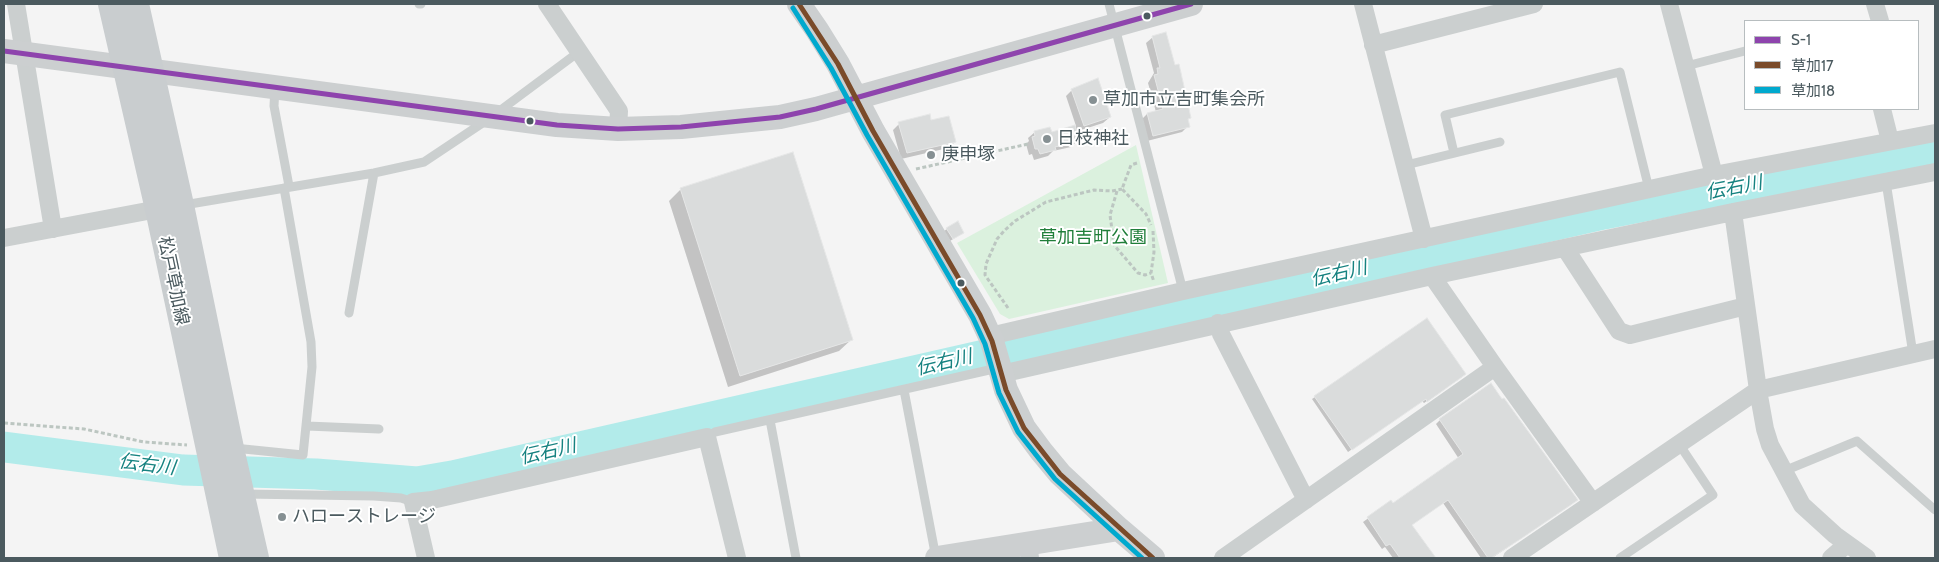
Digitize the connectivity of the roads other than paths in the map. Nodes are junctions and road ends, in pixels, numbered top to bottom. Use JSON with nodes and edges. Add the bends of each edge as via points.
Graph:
{"nodes":[{"id":1,"x":16,"y":4,"type":"edge"},
{"id":2,"x":111,"y":4,"type":"edge"},
{"id":3,"x":136,"y":4,"type":"edge"},
{"id":4,"x":547,"y":4,"type":"edge"},
{"id":5,"x":799,"y":4,"type":"edge"},
{"id":6,"x":1191,"y":4,"type":"edge"},
{"id":7,"x":1363,"y":4,"type":"edge"},
{"id":8,"x":1534,"y":4,"type":"edge"},
{"id":9,"x":1670,"y":4,"type":"edge"},
{"id":10,"x":1875,"y":4,"type":"edge"},
{"id":11,"x":1112,"y":14,"type":"edge"},
{"id":12,"x":1880,"y":20,"type":"edge"},
{"id":13,"x":1373,"y":45,"type":"junction"},
{"id":14,"x":580,"y":51,"type":"junction"},
{"id":15,"x":1744,"y":51,"type":"edge"},
{"id":16,"x":14,"y":53,"type":"edge"},
{"id":17,"x":1686,"y":66,"type":"junction"},
{"id":18,"x":138,"y":69,"type":"junction"},
{"id":19,"x":275,"y":87,"type":"junction"},
{"id":20,"x":856,"y":99,"type":"junction"},
{"id":21,"x":1882,"y":110,"type":"edge"},
{"id":22,"x":493,"y":116,"type":"junction"},
{"id":23,"x":618,"y":129,"type":"junction"},
{"id":24,"x":1935,"y":133,"type":"edge"},
{"id":25,"x":1500,"y":142,"type":"dead end"},
{"id":26,"x":1890,"y":142,"type":"junction"},
{"id":27,"x":1454,"y":153,"type":"junction"},
{"id":28,"x":1406,"y":165,"type":"junction"},
{"id":29,"x":1935,"y":172,"type":"edge"},
{"id":30,"x":374,"y":173,"type":"junction"},
{"id":31,"x":1714,"y":175,"type":"junction"},
{"id":32,"x":1886,"y":182,"type":"junction"},
{"id":33,"x":286,"y":187,"type":"junction"},
{"id":34,"x":1649,"y":189,"type":"junction"},
{"id":35,"x":170,"y":207,"type":"junction"},
{"id":36,"x":1733,"y":212,"type":"junction"},
{"id":37,"x":53,"y":229,"type":"junction"},
{"id":38,"x":4,"y":238,"type":"edge"},
{"id":39,"x":1424,"y":239,"type":"junction"},
{"id":40,"x":1566,"y":248,"type":"junction"},
{"id":41,"x":1432,"y":276,"type":"junction"},
{"id":42,"x":1183,"y":291,"type":"junction"},
{"id":43,"x":1746,"y":306,"type":"junction"},
{"id":44,"x":349,"y":313,"type":"dead end"},
{"id":45,"x":1218,"y":323,"type":"junction"},
{"id":46,"x":991,"y":338,"type":"junction"},
{"id":47,"x":1935,"y":349,"type":"edge"},
{"id":48,"x":1913,"y":354,"type":"junction"},
{"id":49,"x":1495,"y":367,"type":"junction"},
{"id":50,"x":999,"y":368,"type":"junction"},
{"id":51,"x":904,"y":390,"type":"junction"},
{"id":52,"x":1758,"y":390,"type":"junction"},
{"id":53,"x":770,"y":420,"type":"junction"},
{"id":54,"x":307,"y":426,"type":"junction"},
{"id":55,"x":379,"y":428,"type":"dead end"},
{"id":56,"x":707,"y":437,"type":"junction"},
{"id":57,"x":1679,"y":444,"type":"junction"},
{"id":58,"x":212,"y":446,"type":"junction"},
{"id":59,"x":1784,"y":471,"type":"junction"},
{"id":60,"x":230,"y":495,"type":"junction"},
{"id":61,"x":1306,"y":500,"type":"junction"},
{"id":62,"x":413,"y":502,"type":"junction"},
{"id":63,"x":1593,"y":503,"type":"junction"},
{"id":64,"x":1935,"y":510,"type":"edge"},
{"id":65,"x":1119,"y":529,"type":"junction"},
{"id":66,"x":1847,"y":544,"type":"junction"},
{"id":67,"x":1029,"y":551,"type":"edge"},
{"id":68,"x":232,"y":558,"type":"edge"},
{"id":69,"x":256,"y":558,"type":"edge"},
{"id":70,"x":426,"y":558,"type":"edge"},
{"id":71,"x":737,"y":558,"type":"edge"},
{"id":72,"x":796,"y":558,"type":"edge"},
{"id":73,"x":937,"y":558,"type":"edge"},
{"id":74,"x":1154,"y":558,"type":"edge"},
{"id":75,"x":1222,"y":558,"type":"edge"},
{"id":76,"x":1512,"y":558,"type":"edge"},
{"id":77,"x":1620,"y":558,"type":"edge"},
{"id":78,"x":1831,"y":558,"type":"edge"},
{"id":79,"x":1868,"y":558,"type":"edge"}],
"edges":[{"from":1,"to":16,"type":"street"},
{"from":2,"to":18,"type":"main road","name":"松戸草加線"},
{"from":3,"to":18,"type":"main road","name":"松戸草加線"},
{"from":4,"to":14,"type":"street"},
{"from":5,"to":20,"type":"street","via":[[818,30]]},
{"from":6,"to":11,"type":"street"},
{"from":7,"to":13,"type":"street"},
{"from":8,"to":13,"type":"street"},
{"from":9,"to":17,"type":"street"},
{"from":10,"to":12,"type":"street"},
{"from":11,"to":20,"type":"street"},
{"from":11,"to":42,"type":"lane"},
{"from":13,"to":28,"type":"street"},
{"from":14,"to":22,"type":"lane"},
{"from":14,"to":23,"type":"street","via":[[619,111]]},
{"from":15,"to":17,"type":"lane"},
{"from":16,"to":18,"type":"street"},
{"from":16,"to":37,"type":"street"},
{"from":17,"to":31,"type":"street"},
{"from":18,"to":19,"type":"street"},
{"from":18,"to":35,"type":"main road","name":"松戸草加線"},
{"from":19,"to":22,"type":"street"},
{"from":19,"to":33,"type":"lane","via":[[274,106]]},
{"from":20,"to":23,"type":"street","via":[[780,116],[728,123]]},
{"from":20,"to":46,"type":"street"},
{"from":21,"to":26,"type":"street"},
{"from":22,"to":23,"type":"street"},
{"from":22,"to":30,"type":"lane","via":[[424,162]]},
{"from":24,"to":26,"type":"street"},
{"from":25,"to":27,"type":"lane"},
{"from":26,"to":31,"type":"street"},
{"from":27,"to":28,"type":"lane"},
{"from":27,"to":34,"type":"lane","via":[[1445,115],[1620,72]]},
{"from":28,"to":39,"type":"street"},
{"from":29,"to":32,"type":"street"},
{"from":30,"to":33,"type":"lane"},
{"from":30,"to":44,"type":"lane"},
{"from":31,"to":34,"type":"street"},
{"from":32,"to":36,"type":"street"},
{"from":32,"to":48,"type":"lane"},
{"from":33,"to":35,"type":"lane"},
{"from":33,"to":54,"type":"lane","via":[[311,342]]},
{"from":34,"to":39,"type":"street"},
{"from":35,"to":37,"type":"street"},
{"from":35,"to":58,"type":"main road","name":"松戸草加線","via":[[183,328]]},
{"from":36,"to":40,"type":"street"},
{"from":36,"to":43,"type":"street"},
{"from":37,"to":38,"type":"street"},
{"from":39,"to":42,"type":"street"},
{"from":40,"to":41,"type":"street"},
{"from":40,"to":43,"type":"street","via":[[1619,331],[1630,335]]},
{"from":41,"to":45,"type":"street"},
{"from":41,"to":49,"type":"street"},
{"from":42,"to":46,"type":"street"},
{"from":43,"to":52,"type":"street"},
{"from":45,"to":50,"type":"street"},
{"from":45,"to":61,"type":"street"},
{"from":46,"to":50,"type":"street"},
{"from":47,"to":48,"type":"street"},
{"from":48,"to":52,"type":"street"},
{"from":49,"to":61,"type":"street"},
{"from":49,"to":63,"type":"street"},
{"from":50,"to":51,"type":"lane"},
{"from":50,"to":65,"type":"street","via":[[1014,409],[1041,451],[1060,474]]},
{"from":51,"to":53,"type":"lane"},
{"from":51,"to":73,"type":"lane"},
{"from":52,"to":57,"type":"street"},
{"from":52,"to":59,"type":"street","via":[[1770,445]]},
{"from":53,"to":56,"type":"lane","via":[[715,432]]},
{"from":53,"to":72,"type":"lane"},
{"from":54,"to":55,"type":"lane"},
{"from":54,"to":58,"type":"lane","via":[[303,455]]},
{"from":56,"to":62,"type":"street"},
{"from":56,"to":71,"type":"street"},
{"from":57,"to":63,"type":"street"},
{"from":57,"to":77,"type":"lane","via":[[1713,495]]},
{"from":58,"to":60,"type":"main road","name":"松戸草加線"},
{"from":59,"to":64,"type":"lane","via":[[1856,441]]},
{"from":59,"to":66,"type":"street","via":[[1802,505]]},
{"from":60,"to":62,"type":"lane","via":[[374,496]]},
{"from":60,"to":68,"type":"main road","name":"松戸草加線"},
{"from":60,"to":69,"type":"main road","name":"松戸草加線"},
{"from":61,"to":75,"type":"street"},
{"from":62,"to":70,"type":"street"},
{"from":63,"to":76,"type":"street"},
{"from":65,"to":67,"type":"street"},
{"from":65,"to":74,"type":"street"},
{"from":66,"to":78,"type":"street"},
{"from":66,"to":79,"type":"street"},
{"from":67,"to":73,"type":"street"}]}
